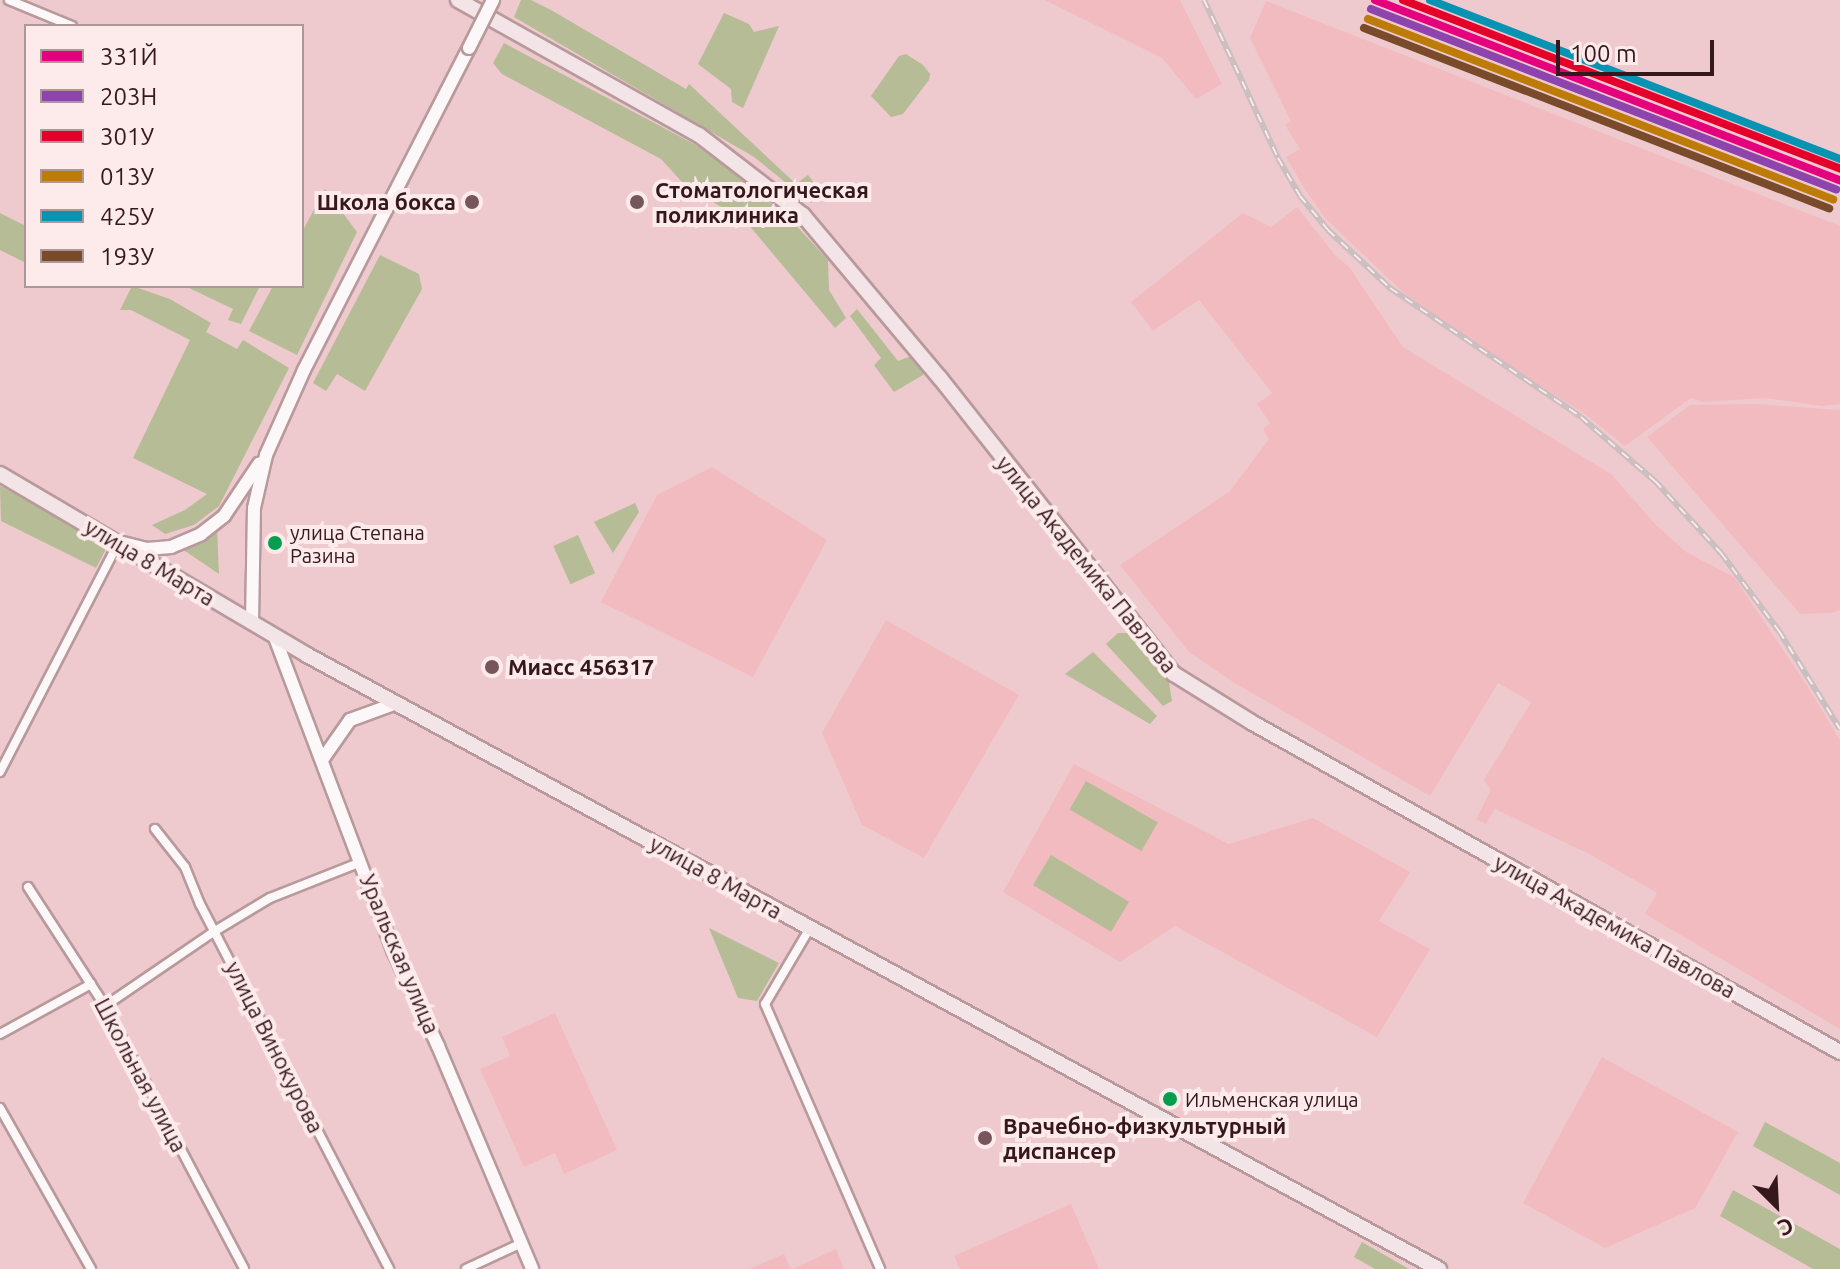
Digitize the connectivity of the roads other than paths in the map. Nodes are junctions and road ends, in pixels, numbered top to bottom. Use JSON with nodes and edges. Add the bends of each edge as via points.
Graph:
{"nodes":[{"id":1,"x":9,"y":0,"type":"edge"},
{"id":2,"x":458,"y":0,"type":"edge"},
{"id":3,"x":493,"y":0,"type":"edge"},
{"id":4,"x":67,"y":24,"type":"edge"},
{"id":5,"x":266,"y":455,"type":"junction"},
{"id":6,"x":0,"y":474,"type":"edge"},
{"id":7,"x":119,"y":542,"type":"junction"},
{"id":8,"x":252,"y":622,"type":"junction"},
{"id":9,"x":274,"y":635,"type":"junction"},
{"id":10,"x":397,"y":703,"type":"junction"},
{"id":11,"x":322,"y":760,"type":"junction"},
{"id":12,"x":1,"y":768,"type":"edge"},
{"id":13,"x":155,"y":829,"type":"dead end"},
{"id":14,"x":361,"y":862,"type":"junction"},
{"id":15,"x":28,"y":887,"type":"dead end"},
{"id":16,"x":810,"y":928,"type":"junction"},
{"id":17,"x":215,"y":931,"type":"junction"},
{"id":18,"x":91,"y":984,"type":"junction"},
{"id":19,"x":105,"y":1006,"type":"junction"},
{"id":20,"x":0,"y":1034,"type":"edge"},
{"id":21,"x":1840,"y":1052,"type":"edge"},
{"id":22,"x":0,"y":1108,"type":"edge"},
{"id":23,"x":522,"y":1243,"type":"junction"},
{"id":24,"x":91,"y":1269,"type":"edge"},
{"id":25,"x":244,"y":1269,"type":"edge"},
{"id":26,"x":389,"y":1269,"type":"edge"},
{"id":27,"x":466,"y":1269,"type":"edge"},
{"id":28,"x":532,"y":1269,"type":"edge"},
{"id":29,"x":880,"y":1269,"type":"edge"},
{"id":30,"x":1439,"y":1269,"type":"edge"}],
"edges":[{"from":1,"to":4,"type":"street"},
{"from":2,"to":21,"type":"main road","name":"улица Академика Павлова","via":[[699,135],[803,215],[1174,674]]},
{"from":3,"to":5,"type":"main road","bridge":true},
{"from":5,"to":7,"type":"main road","via":[[224,516],[201,534],[171,547],[147,549]]},
{"from":5,"to":8,"type":"main road","via":[[254,508]]},
{"from":6,"to":7,"type":"main road","name":"улица 8 Марта"},
{"from":7,"to":8,"type":"main road","name":"улица 8 Марта"},
{"from":7,"to":12,"type":"street"},
{"from":8,"to":9,"type":"main road","name":"улица 8 Марта"},
{"from":9,"to":10,"type":"main road","name":"улица 8 Марта"},
{"from":9,"to":11,"type":"main road","name":"Уральская улица"},
{"from":10,"to":11,"type":"main road","via":[[350,720]]},
{"from":10,"to":16,"type":"main road","name":"улица 8 Марта"},
{"from":11,"to":14,"type":"main road","name":"Уральская улица"},
{"from":13,"to":17,"type":"street","name":"улица Винокурова","via":[[185,867]]},
{"from":14,"to":17,"type":"street","via":[[270,898]]},
{"from":14,"to":23,"type":"main road","name":"Уральская улица","via":[[394,952]]},
{"from":15,"to":18,"type":"street","name":"Школьная улица"},
{"from":16,"to":29,"type":"street","via":[[765,1004]]},
{"from":16,"to":30,"type":"main road","name":"улица 8 Марта"},
{"from":17,"to":19,"type":"street"},
{"from":17,"to":26,"type":"street","name":"улица Винокурова"},
{"from":18,"to":19,"type":"street","name":"Школьная улица"},
{"from":18,"to":20,"type":"street"},
{"from":19,"to":25,"type":"street","name":"Школьная улица"},
{"from":22,"to":24,"type":"street"},
{"from":23,"to":27,"type":"street"},
{"from":23,"to":28,"type":"main road","name":"Уральская улица"}]}
